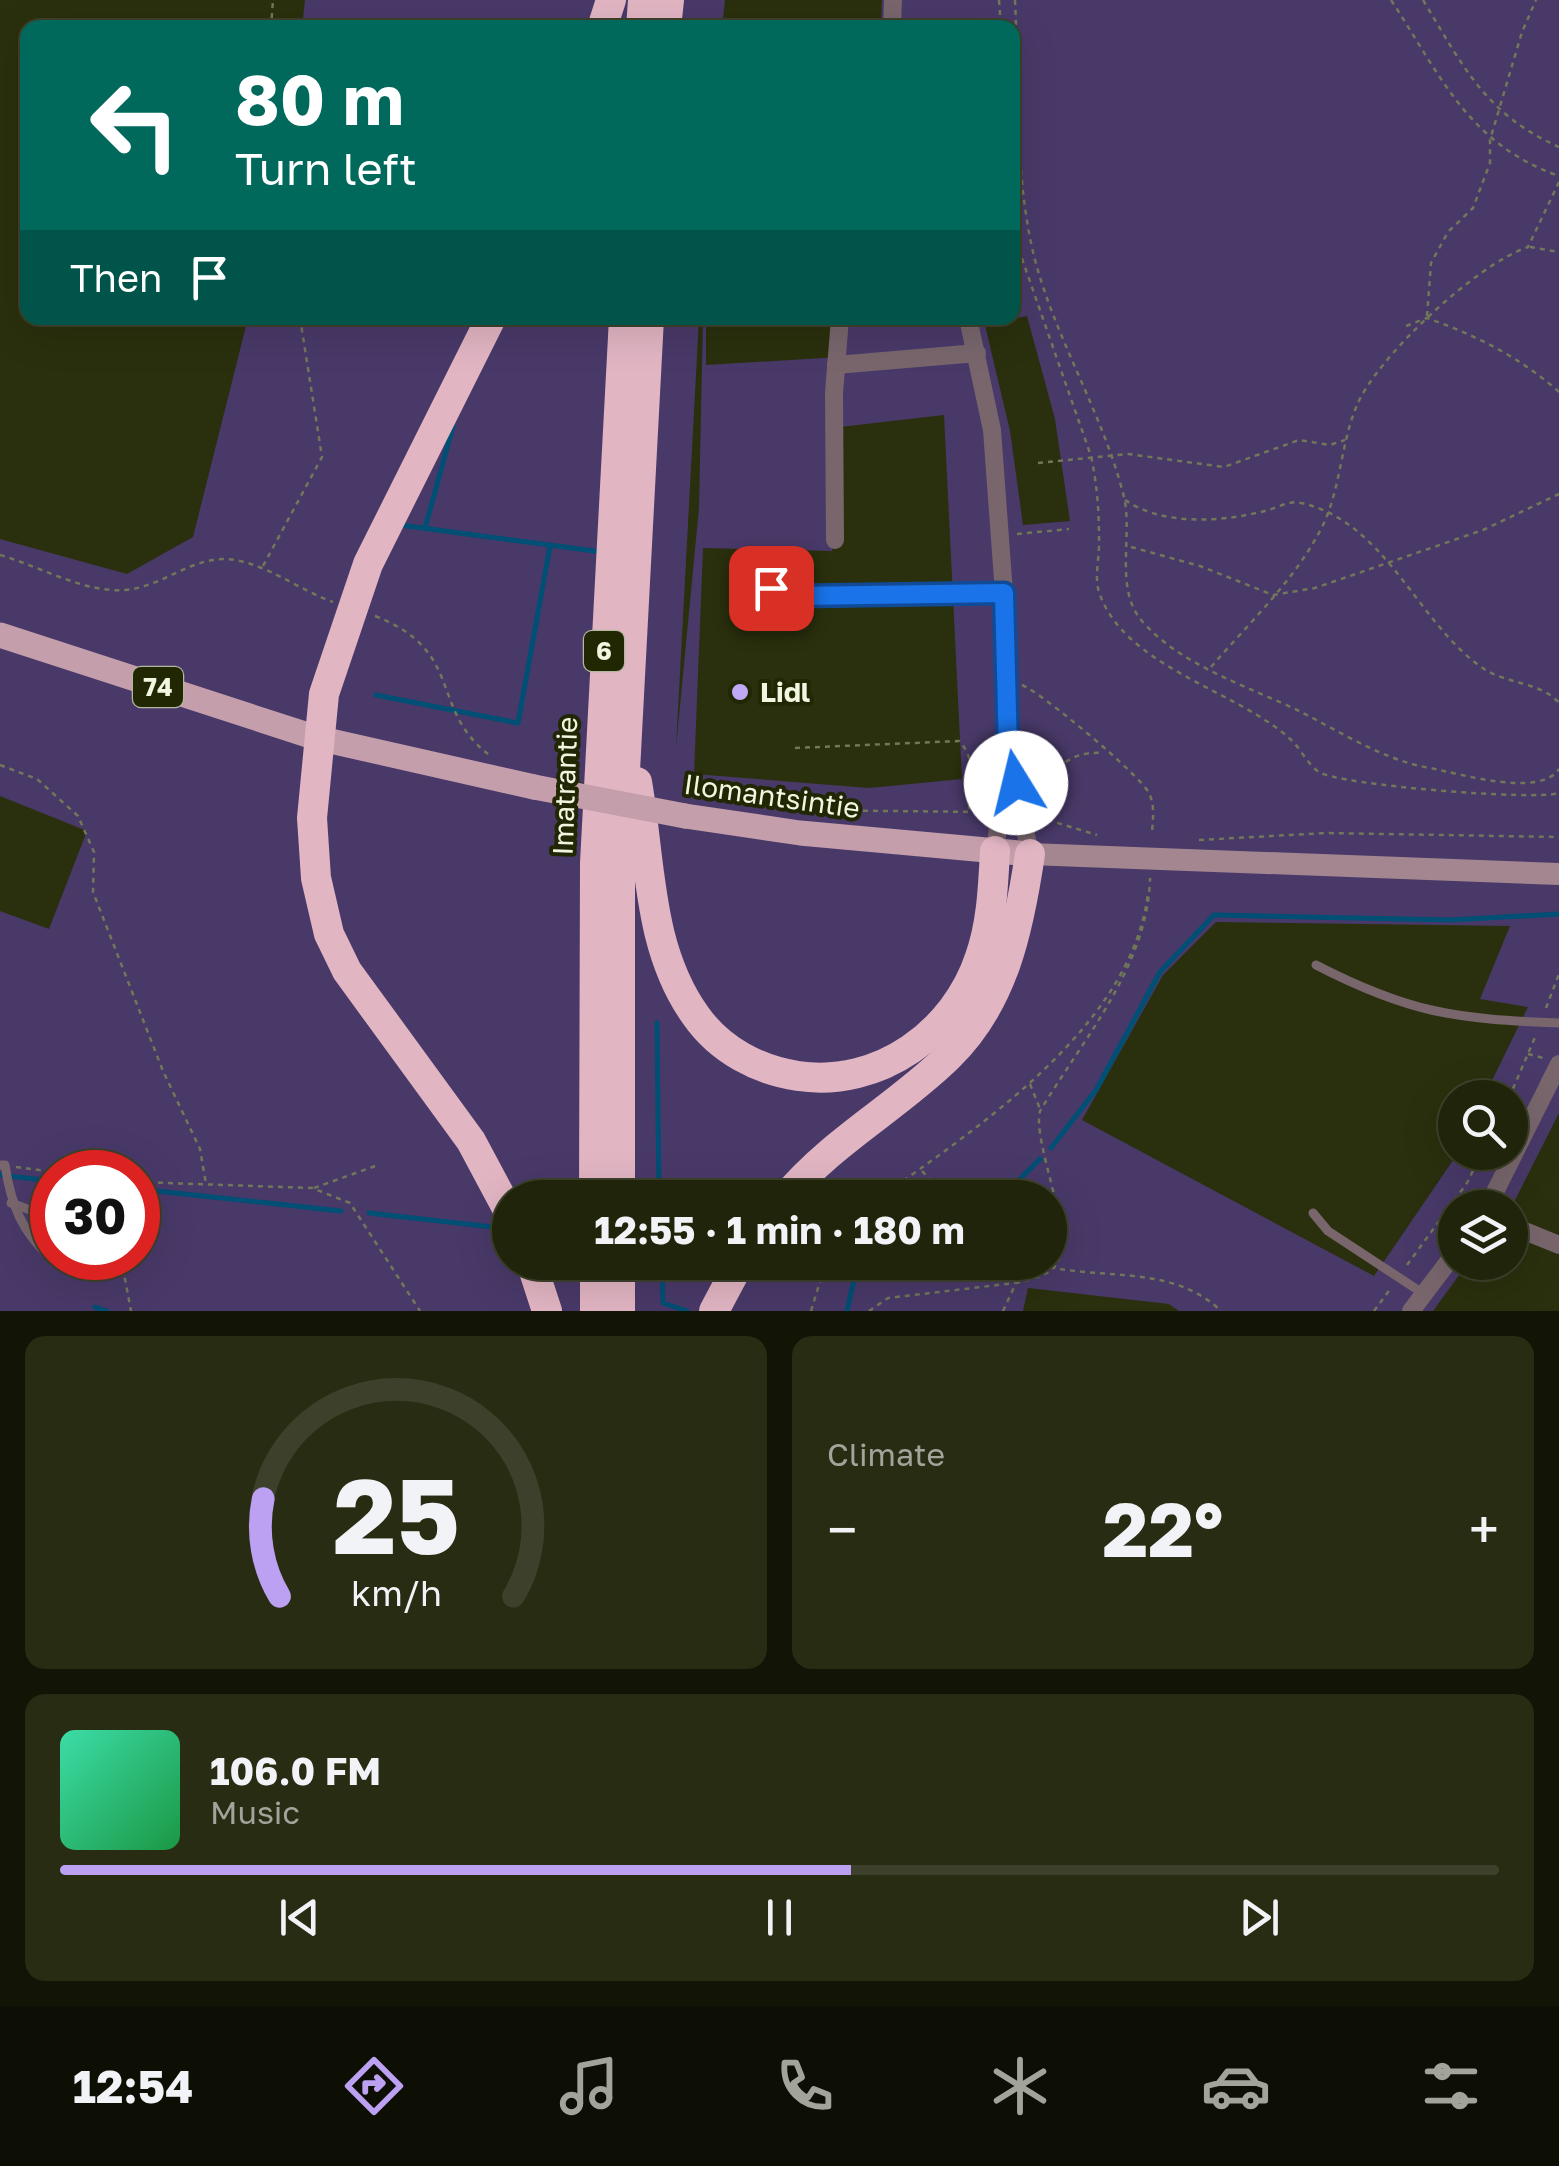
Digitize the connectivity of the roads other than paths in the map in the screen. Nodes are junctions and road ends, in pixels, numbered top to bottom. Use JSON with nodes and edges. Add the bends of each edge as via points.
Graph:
{"nodes":[{"id":1,"x":488,"y":325,"type":"edge"},
{"id":2,"x":624,"y":325,"type":"edge"},
{"id":3,"x":648,"y":325,"type":"edge"},
{"id":4,"x":839,"y":325,"type":"edge"},
{"id":5,"x":970,"y":325,"type":"edge"},
{"id":6,"x":977,"y":354,"type":"junction"},
{"id":7,"x":836,"y":365,"type":"junction"},
{"id":8,"x":835,"y":540,"type":"dead end"},
{"id":9,"x":771,"y":588,"type":"dead end"},
{"id":10,"x":1004,"y":593,"type":"junction"},
{"id":11,"x":0,"y":635,"type":"edge"},
{"id":12,"x":625,"y":720,"type":"junction"},
{"id":13,"x":317,"y":738,"type":"junction"},
{"id":14,"x":1008,"y":751,"type":"junction"},
{"id":15,"x":996,"y":851,"type":"junction"},
{"id":16,"x":1030,"y":854,"type":"junction"},
{"id":17,"x":1559,"y":874,"type":"edge"},
{"id":18,"x":1316,"y":964,"type":"dead end"},
{"id":19,"x":1559,"y":1023,"type":"edge"},
{"id":20,"x":1559,"y":1064,"type":"edge"},
{"id":21,"x":2,"y":1165,"type":"edge"},
{"id":22,"x":492,"y":1180,"type":"edge"},
{"id":23,"x":594,"y":1180,"type":"edge"},
{"id":24,"x":620,"y":1180,"type":"edge"},
{"id":25,"x":803,"y":1180,"type":"edge"},
{"id":26,"x":1496,"y":1190,"type":"edge"},
{"id":27,"x":11,"y":1203,"type":"junction"},
{"id":28,"x":30,"y":1210,"type":"edge"},
{"id":29,"x":1314,"y":1213,"type":"dead end"},
{"id":30,"x":1528,"y":1233,"type":"edge"},
{"id":31,"x":30,"y":1239,"type":"edge"},
{"id":32,"x":1559,"y":1245,"type":"edge"},
{"id":33,"x":1438,"y":1275,"type":"edge"},
{"id":34,"x":537,"y":1280,"type":"edge"},
{"id":35,"x":595,"y":1280,"type":"edge"},
{"id":36,"x":620,"y":1280,"type":"edge"},
{"id":37,"x":730,"y":1280,"type":"edge"},
{"id":38,"x":1424,"y":1294,"type":"junction"},
{"id":39,"x":547,"y":1311,"type":"edge"},
{"id":40,"x":595,"y":1311,"type":"edge"},
{"id":41,"x":620,"y":1311,"type":"edge"},
{"id":42,"x":714,"y":1311,"type":"edge"},
{"id":43,"x":1411,"y":1311,"type":"edge"}],
"edges":[{"from":1,"to":13,"type":"highway","via":[[368,564],[324,694]]},
{"from":2,"to":23,"type":"highway","name":"Imatrantie","number":"6","via":[[596,845]]},
{"from":3,"to":12,"type":"highway","name":"Imatrantie","number":"6"},
{"from":4,"to":7,"type":"street"},
{"from":5,"to":6,"type":"street"},
{"from":6,"to":7,"type":"street"},
{"from":6,"to":10,"type":"street","via":[[997,473]]},
{"from":7,"to":8,"type":"street"},
{"from":9,"to":10,"type":"lane","via":[[798,596]]},
{"from":10,"to":14,"type":"street"},
{"from":11,"to":13,"type":"main road","name":"Ilomantsintie","number":"74"},
{"from":12,"to":15,"type":"highway","via":[[668,967],[697,1019],[718,1040],[768,1069],[840,1078],[884,1064],[925,1039],[958,1001],[980,956]]},
{"from":12,"to":24,"type":"highway","name":"Imatrantie","number":"6"},
{"from":13,"to":15,"type":"main road","name":"Ilomantsintie","number":"74","bridge":true,"via":[[684,816]]},
{"from":13,"to":22,"type":"highway","via":[[312,818],[329,934],[367,1001],[471,1141]]},
{"from":14,"to":15,"type":"street"},
{"from":14,"to":16,"type":"street","via":[[1034,816]]},
{"from":15,"to":16,"type":"main road","name":"Ilomantsintie","number":"74"},
{"from":16,"to":17,"type":"main road","name":"Ilomantsintie"},
{"from":16,"to":25,"type":"highway","via":[[1008,961],[971,1032]]},
{"from":18,"to":19,"type":"lane","via":[[1372,995],[1432,1013]]},
{"from":20,"to":26,"type":"street"},
{"from":21,"to":27,"type":"lane"},
{"from":27,"to":28,"type":"lane"},
{"from":27,"to":31,"type":"lane"},
{"from":29,"to":38,"type":"lane","via":[[1328,1231]]},
{"from":30,"to":32,"type":"street"},
{"from":33,"to":38,"type":"street"},
{"from":34,"to":39,"type":"highway"},
{"from":35,"to":40,"type":"highway"},
{"from":36,"to":41,"type":"highway"},
{"from":37,"to":42,"type":"highway"},
{"from":38,"to":43,"type":"street"}]}
